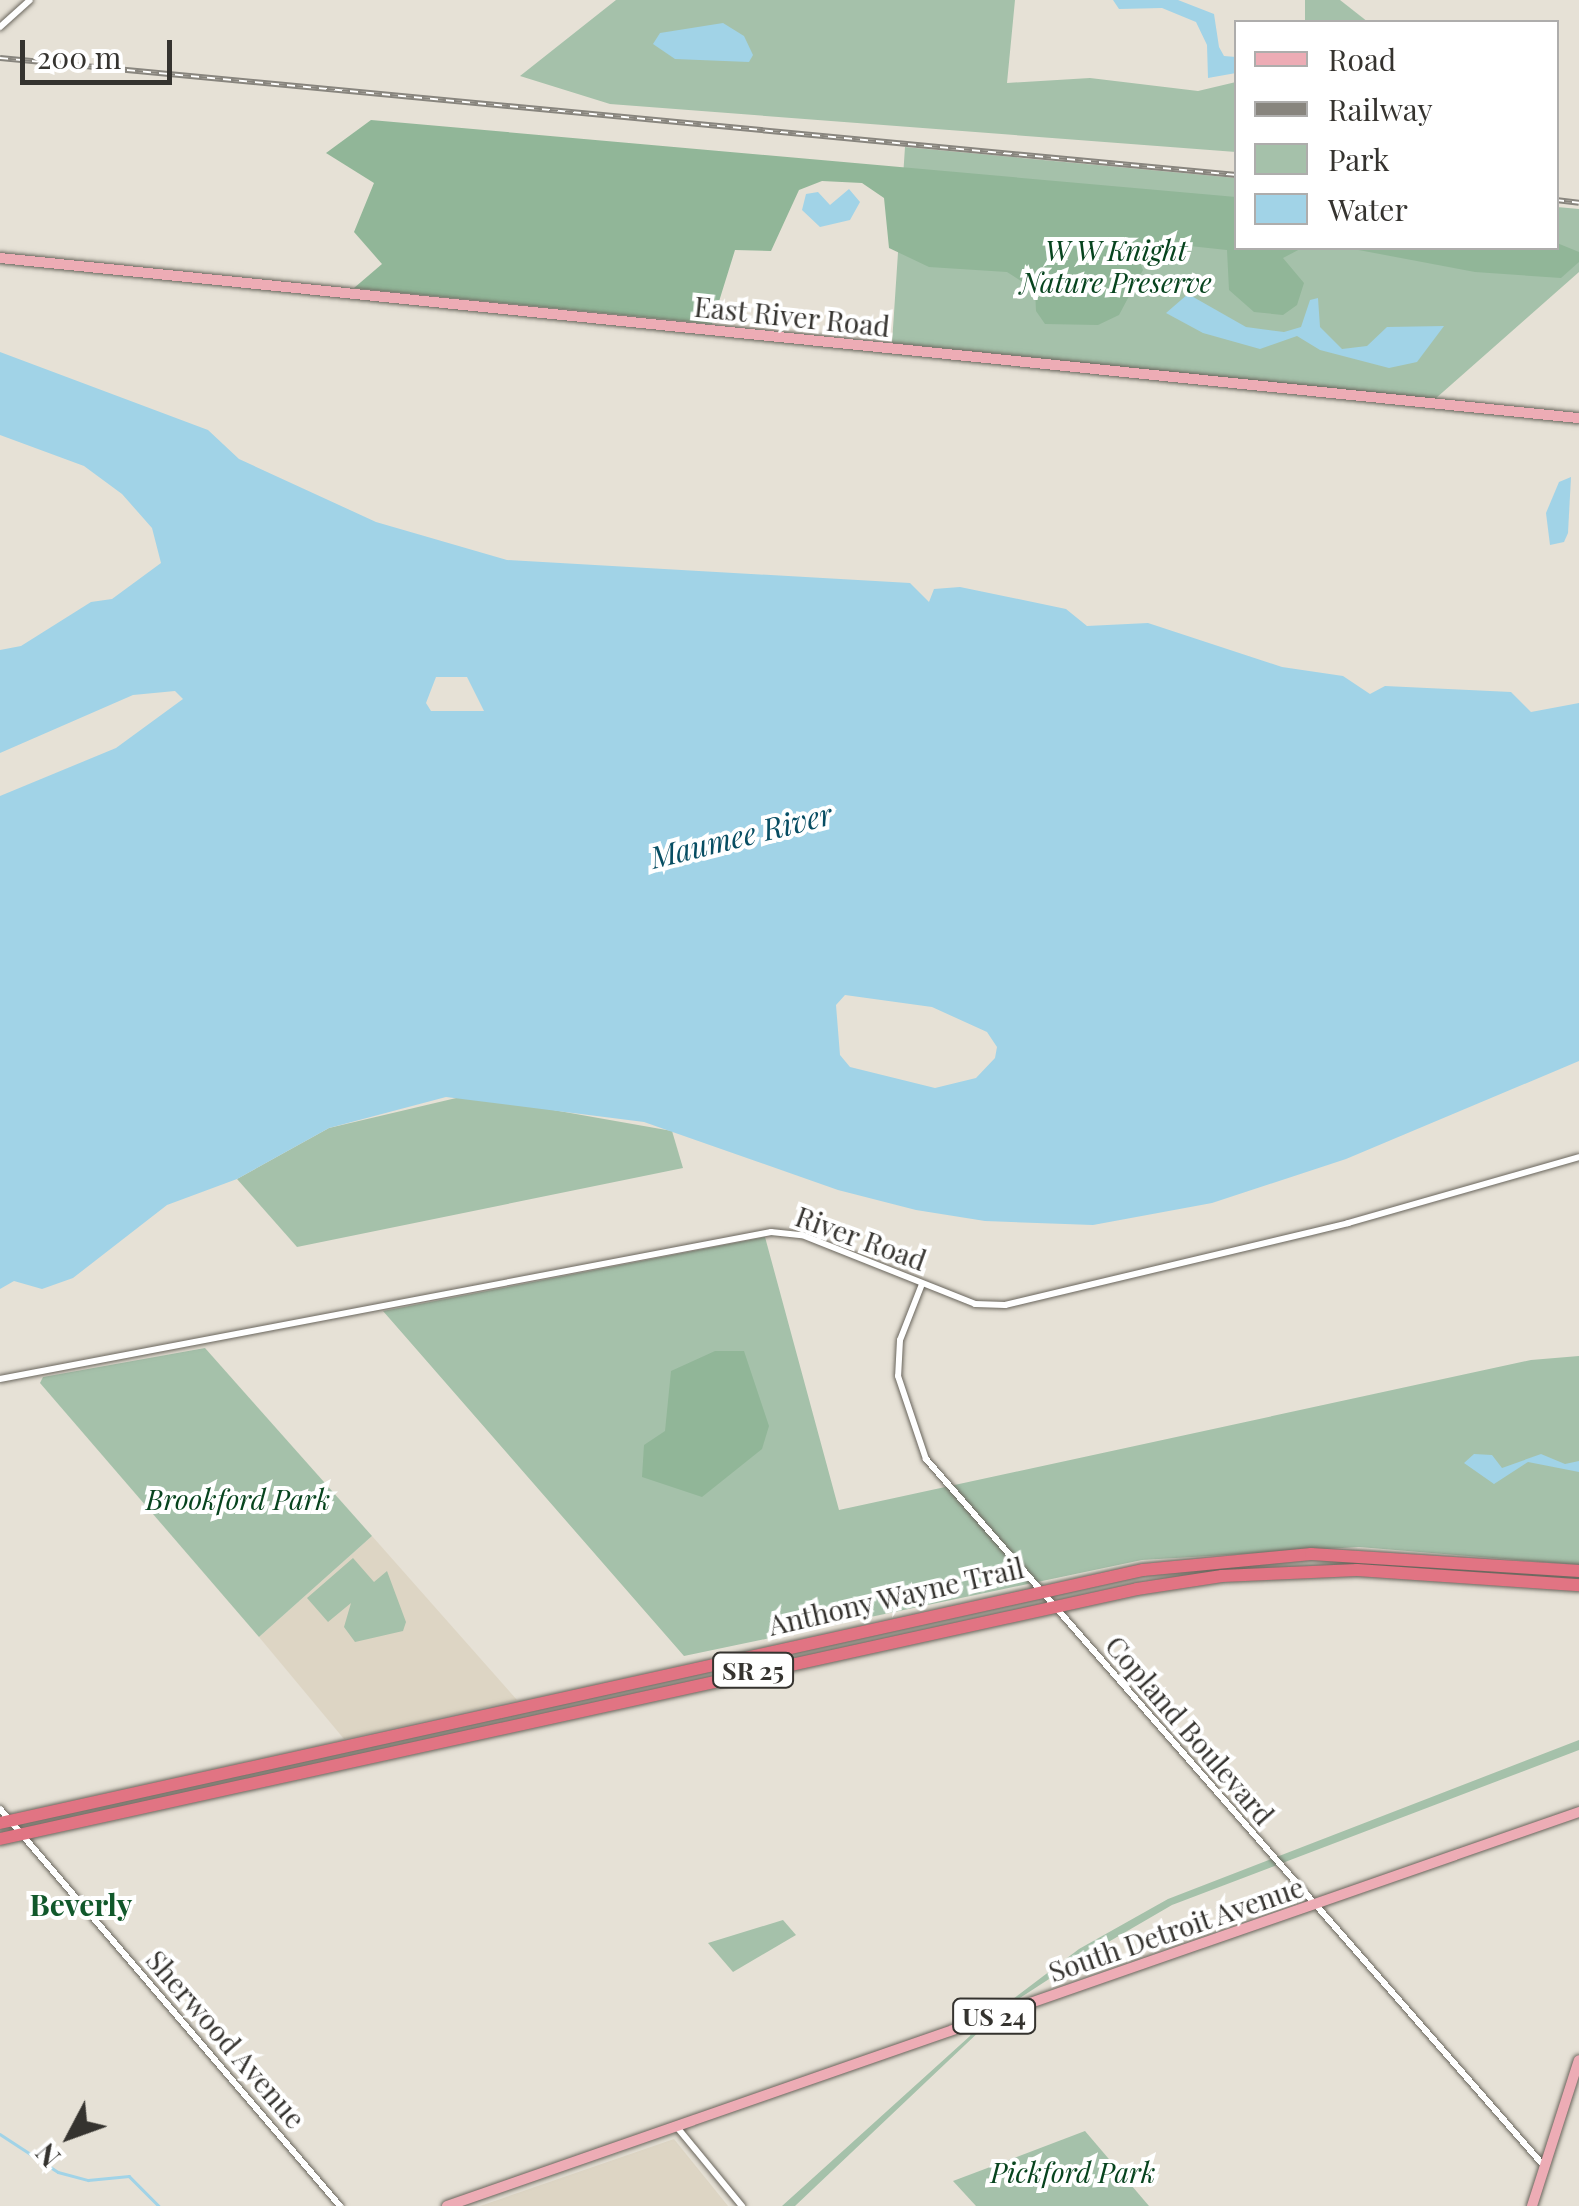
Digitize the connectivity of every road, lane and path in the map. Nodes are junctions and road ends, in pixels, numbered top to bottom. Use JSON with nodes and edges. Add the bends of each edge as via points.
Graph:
{"nodes":[{"id":1,"x":30,"y":0,"type":"edge"},
{"id":2,"x":0,"y":27,"type":"edge"},
{"id":3,"x":0,"y":258,"type":"edge"},
{"id":4,"x":1579,"y":418,"type":"edge"},
{"id":5,"x":1579,"y":1156,"type":"edge"},
{"id":6,"x":922,"y":1284,"type":"junction"},
{"id":7,"x":0,"y":1379,"type":"edge"},
{"id":8,"x":1143,"y":1570,"type":"junction"},
{"id":9,"x":1579,"y":1570,"type":"edge"},
{"id":10,"x":1579,"y":1586,"type":"edge"},
{"id":11,"x":1038,"y":1590,"type":"junction"},
{"id":12,"x":1050,"y":1604,"type":"junction"},
{"id":13,"x":966,"y":1622,"type":"junction"},
{"id":14,"x":132,"y":1794,"type":"junction"},
{"id":15,"x":1579,"y":1812,"type":"edge"},
{"id":16,"x":3,"y":1817,"type":"edge"},
{"id":17,"x":22,"y":1834,"type":"junction"},
{"id":18,"x":0,"y":1836,"type":"edge"},
{"id":19,"x":1313,"y":1905,"type":"junction"},
{"id":20,"x":1579,"y":2060,"type":"edge"},
{"id":21,"x":676,"y":2126,"type":"junction"},
{"id":22,"x":1545,"y":2168,"type":"junction"},
{"id":23,"x":340,"y":2206,"type":"edge"},
{"id":24,"x":447,"y":2206,"type":"edge"},
{"id":25,"x":742,"y":2206,"type":"edge"},
{"id":26,"x":1532,"y":2206,"type":"edge"}],
"edges":[{"from":1,"to":2,"type":"street"},
{"from":3,"to":4,"type":"main road","name":"East River Road"},
{"from":5,"to":6,"type":"street","name":"River Road","via":[[1348,1223],[1006,1305],[975,1304]]},
{"from":6,"to":7,"type":"street","name":"River Road","via":[[802,1235],[760,1233]]},
{"from":6,"to":11,"type":"street","name":"Copland Boulevard","via":[[898,1349],[898,1376],[916,1440]]},
{"from":8,"to":9,"type":"highway","name":"Anthony Wayne Trail","number":"SR 25","via":[[1310,1554],[1413,1555]]},
{"from":8,"to":11,"type":"highway","name":"Anthony Wayne Trail","number":"SR 25"},
{"from":8,"to":12,"type":"highway","via":[[1060,1593]]},
{"from":10,"to":12,"type":"highway","name":"Anthony Wayne Trail","number":"SR 25","via":[[1357,1570],[1222,1576]]},
{"from":11,"to":12,"type":"street","name":"Copland Boulevard"},
{"from":11,"to":13,"type":"highway","via":[[1027,1602]]},
{"from":11,"to":14,"type":"highway","name":"Anthony Wayne Trail","number":"SR 25"},
{"from":12,"to":13,"type":"highway","name":"Anthony Wayne Trail","number":"SR 25"},
{"from":12,"to":19,"type":"street","name":"Copland Boulevard"},
{"from":13,"to":17,"type":"highway","name":"Anthony Wayne Trail","number":"SR 25"},
{"from":14,"to":16,"type":"highway","name":"Anthony Wayne Trail","number":"SR 25"},
{"from":14,"to":17,"type":"highway","via":[[32,1824]]},
{"from":15,"to":19,"type":"main road","name":"South Detroit Avenue","number":"US 24"},
{"from":16,"to":17,"type":"street","name":"Sherwood Avenue"},
{"from":16,"to":18,"type":"highway"},
{"from":17,"to":18,"type":"highway","name":"Anthony Wayne Trail","number":"SR 25"},
{"from":17,"to":23,"type":"street","name":"Sherwood Avenue"},
{"from":19,"to":21,"type":"main road","name":"South Detroit Avenue","number":"US 24"},
{"from":19,"to":22,"type":"street","name":"Copland Boulevard"},
{"from":20,"to":22,"type":"main road"},
{"from":21,"to":24,"type":"main road","name":"South Detroit Avenue","number":"US 24"},
{"from":21,"to":25,"type":"street"},
{"from":22,"to":26,"type":"main road"}]}
